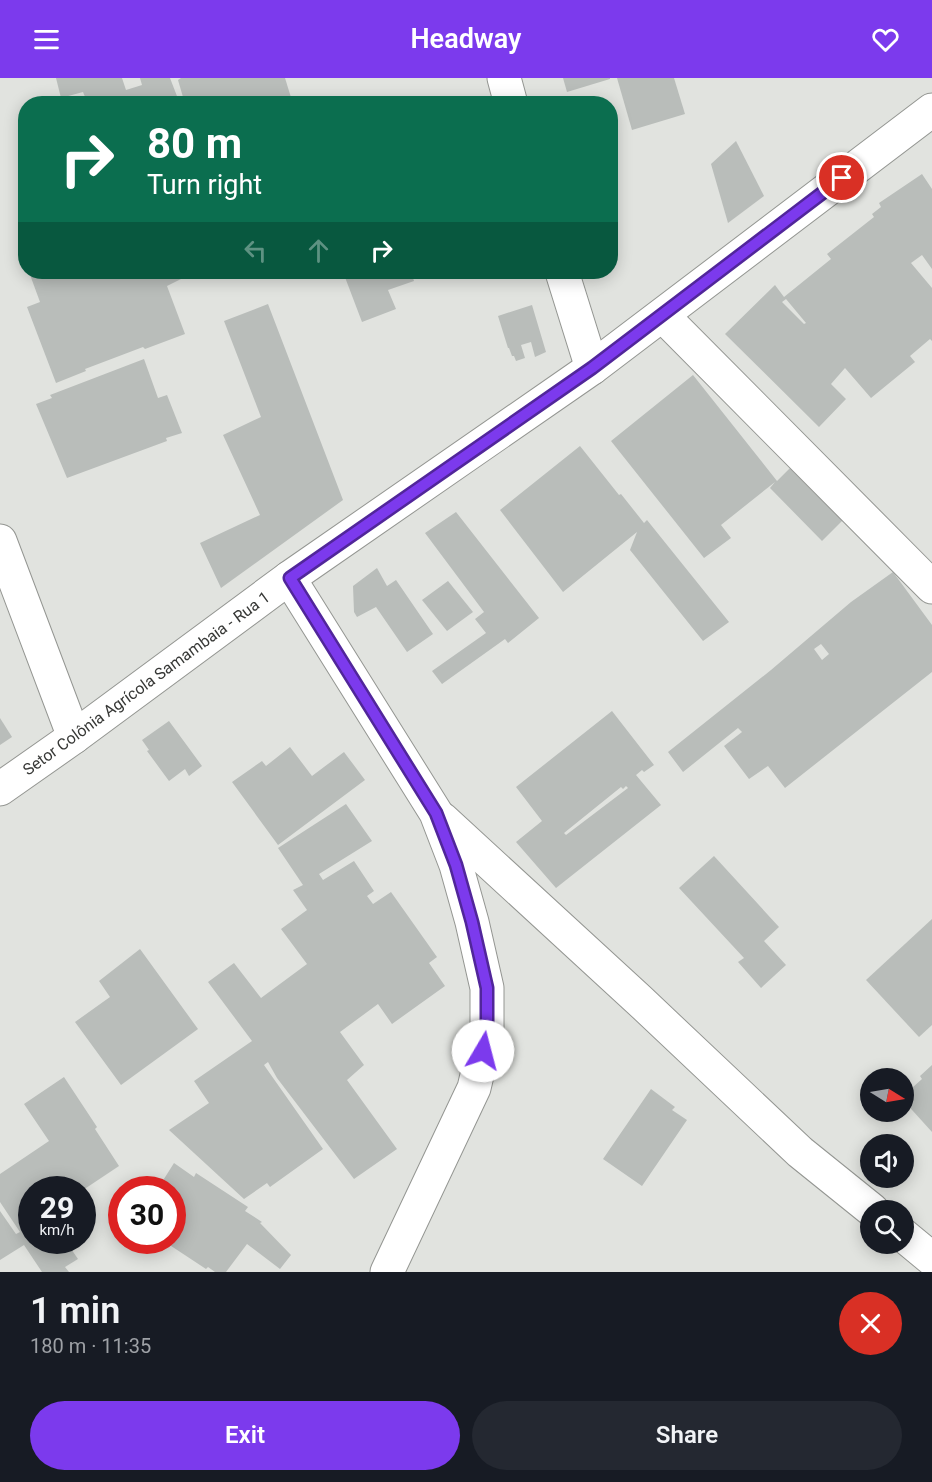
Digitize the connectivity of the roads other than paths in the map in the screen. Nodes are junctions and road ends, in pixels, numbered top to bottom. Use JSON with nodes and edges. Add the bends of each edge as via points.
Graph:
{"nodes":[{"id":1,"x":504,"y":78,"type":"edge"},
{"id":2,"x":509,"y":96,"type":"edge"},
{"id":3,"x":932,"y":110,"type":"edge"},
{"id":4,"x":564,"y":279,"type":"edge"},
{"id":5,"x":663,"y":315,"type":"junction"},
{"id":6,"x":592,"y":368,"type":"junction"},
{"id":7,"x":0,"y":542,"type":"edge"},
{"id":8,"x":290,"y":578,"type":"junction"},
{"id":9,"x":932,"y":587,"type":"edge"},
{"id":10,"x":74,"y":737,"type":"junction"},
{"id":11,"x":0,"y":789,"type":"edge"},
{"id":12,"x":436,"y":813,"type":"junction"},
{"id":13,"x":860,"y":1200,"type":"edge"},
{"id":14,"x":914,"y":1244,"type":"edge"},
{"id":15,"x":932,"y":1259,"type":"edge"},
{"id":16,"x":387,"y":1272,"type":"edge"}],
"edges":[{"from":1,"to":2,"type":"street"},
{"from":3,"to":5,"type":"street","name":"Setor Colônia Agrícola Samambaia - Rua 1"},
{"from":4,"to":6,"type":"street"},
{"from":5,"to":6,"type":"street","name":"Setor Colônia Agrícola Samambaia - Rua 1"},
{"from":5,"to":9,"type":"street"},
{"from":6,"to":8,"type":"street","name":"Setor Colônia Agrícola Samambaia - Rua 1"},
{"from":7,"to":10,"type":"street"},
{"from":8,"to":10,"type":"street","name":"Setor Colônia Agrícola Samambaia - Rua 1"},
{"from":8,"to":12,"type":"street"},
{"from":10,"to":11,"type":"street","name":"Setor Colônia Agrícola Samambaia - Rua 1"},
{"from":12,"to":13,"type":"street","via":[[800,1152]]},
{"from":12,"to":16,"type":"street","via":[[475,933],[487,988],[487,1033],[474,1088]]},
{"from":14,"to":15,"type":"street"}]}
